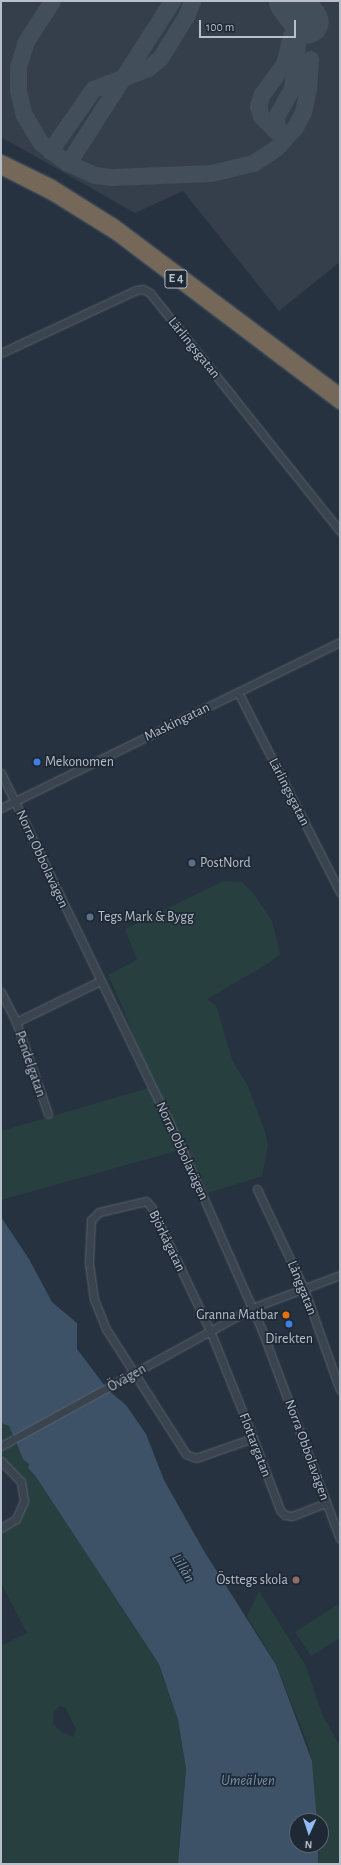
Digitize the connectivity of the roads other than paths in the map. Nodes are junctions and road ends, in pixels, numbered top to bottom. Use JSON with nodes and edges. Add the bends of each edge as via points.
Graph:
{"nodes":[{"id":1,"x":1,"y":160,"type":"edge"},
{"id":2,"x":1,"y":169,"type":"edge"},
{"id":3,"x":1,"y":353,"type":"edge"},
{"id":4,"x":340,"y":393,"type":"edge"},
{"id":5,"x":340,"y":404,"type":"edge"},
{"id":6,"x":340,"y":531,"type":"edge"},
{"id":7,"x":340,"y":642,"type":"edge"},
{"id":8,"x":238,"y":692,"type":"junction"},
{"id":9,"x":1,"y":773,"type":"edge"},
{"id":10,"x":15,"y":801,"type":"junction"},
{"id":11,"x":1,"y":808,"type":"edge"},
{"id":12,"x":340,"y":892,"type":"edge"},
{"id":13,"x":100,"y":981,"type":"junction"},
{"id":14,"x":1,"y":992,"type":"edge"},
{"id":15,"x":16,"y":1022,"type":"junction"},
{"id":16,"x":48,"y":1114,"type":"dead end"},
{"id":17,"x":257,"y":1189,"type":"dead end"},
{"id":18,"x":340,"y":1275,"type":"edge"},
{"id":19,"x":304,"y":1289,"type":"junction"},
{"id":20,"x":252,"y":1308,"type":"junction"},
{"id":21,"x":211,"y":1333,"type":"junction"},
{"id":22,"x":337,"y":1370,"type":"edge"},
{"id":23,"x":134,"y":1373,"type":"junction"},
{"id":24,"x":340,"y":1390,"type":"edge"},
{"id":25,"x":252,"y":1438,"type":"junction"},
{"id":26,"x":1,"y":1446,"type":"edge"},
{"id":27,"x":1,"y":1461,"type":"edge"},
{"id":28,"x":326,"y":1503,"type":"junction"},
{"id":29,"x":1,"y":1528,"type":"edge"},
{"id":30,"x":340,"y":1539,"type":"edge"}],
"edges":[{"from":1,"to":4,"type":"highway","number":"E 4","via":[[52,185],[114,224]]},
{"from":2,"to":5,"type":"highway","number":"E 4","via":[[52,195],[115,234]]},
{"from":3,"to":6,"type":"street","name":"Lärlingsgatan","via":[[143,288],[150,293]]},
{"from":7,"to":8,"type":"street","name":"Maskingatan"},
{"from":8,"to":10,"type":"street","name":"Maskingatan"},
{"from":8,"to":12,"type":"street","name":"Lärlingsgatan"},
{"from":9,"to":10,"type":"street","name":"Norra Obbolavägen"},
{"from":10,"to":11,"type":"street","name":"Maskingatan"},
{"from":10,"to":13,"type":"street","name":"Norra Obbolavägen"},
{"from":13,"to":15,"type":"street"},
{"from":13,"to":20,"type":"street","name":"Norra Obbolavägen","via":[[182,1149]]},
{"from":14,"to":15,"type":"street","name":"Pendelgatan"},
{"from":15,"to":16,"type":"street","name":"Pendelgatan"},
{"from":17,"to":19,"type":"street","name":"Långgatan"},
{"from":18,"to":19,"type":"street","name":"Övägen"},
{"from":19,"to":20,"type":"street","name":"Övägen"},
{"from":19,"to":22,"type":"street","name":"Långgatan"},
{"from":20,"to":21,"type":"street","name":"Övägen"},
{"from":20,"to":28,"type":"street","name":"Norra Obbolavägen"},
{"from":21,"to":23,"type":"street","name":"Övägen"},
{"from":21,"to":23,"type":"street","name":"Björkågatan","via":[[152,1208],[146,1201],[99,1212],[91,1220],[89,1262],[94,1299],[106,1329]]},
{"from":21,"to":25,"type":"street","name":"Flottargatan"},
{"from":22,"to":24,"type":"street","name":"Långgatan"},
{"from":23,"to":25,"type":"street","via":[[190,1458]]},
{"from":23,"to":26,"type":"street","name":"Övägen","via":[[108,1390]]},
{"from":25,"to":28,"type":"street","name":"Flottargatan","via":[[282,1513],[292,1516]]},
{"from":27,"to":29,"type":"street","via":[[21,1482],[24,1502],[16,1519]]},
{"from":28,"to":30,"type":"street","name":"Norra Obbolavägen"}]}
